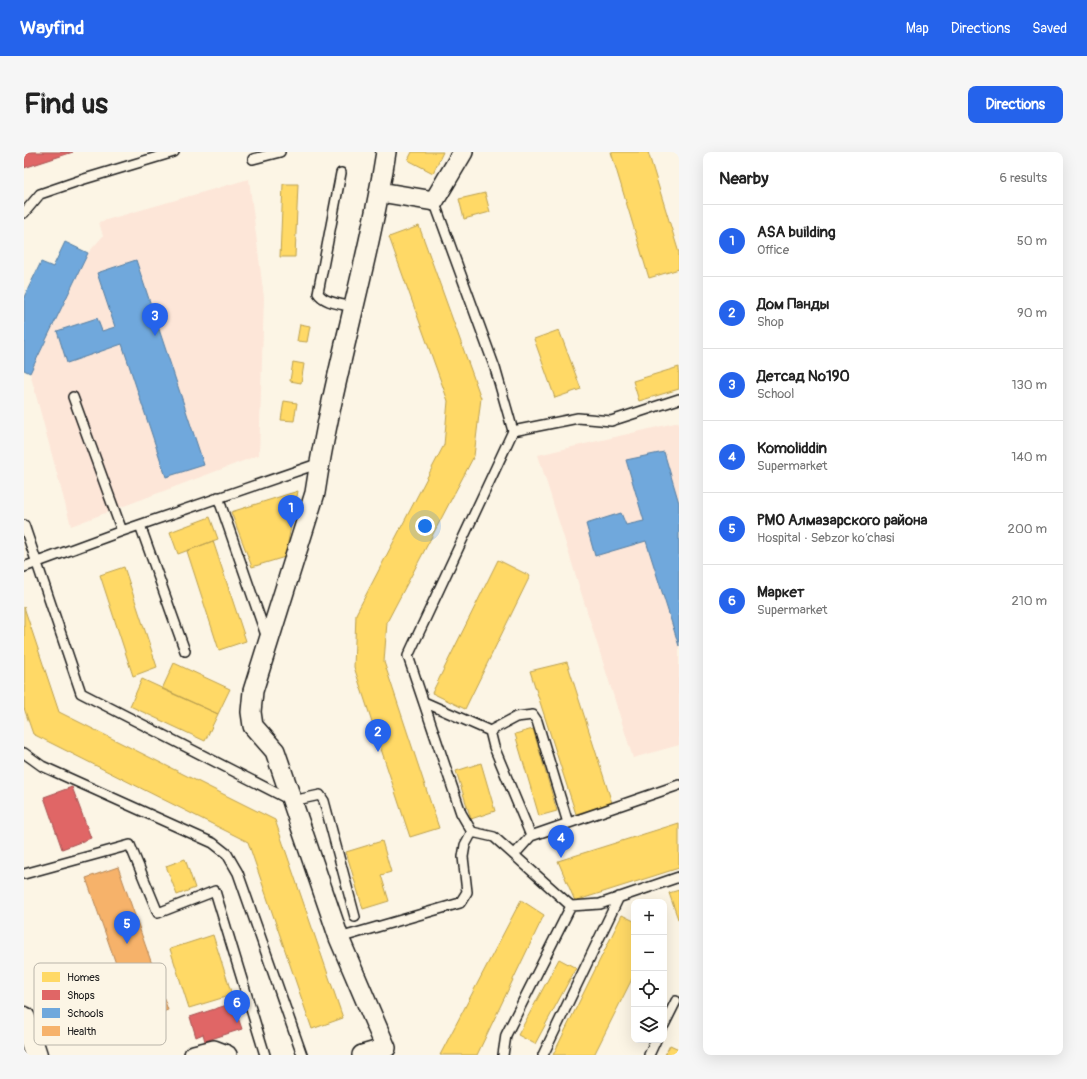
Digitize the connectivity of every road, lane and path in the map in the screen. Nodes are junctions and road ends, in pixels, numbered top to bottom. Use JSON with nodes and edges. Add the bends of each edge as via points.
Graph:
{"nodes":[{"id":1,"x":174,"y":152,"type":"edge"},
{"id":2,"x":280,"y":152,"type":"edge"},
{"id":3,"x":386,"y":152,"type":"edge"},
{"id":4,"x":464,"y":152,"type":"edge"},
{"id":5,"x":253,"y":159,"type":"dead end"},
{"id":6,"x":341,"y":173,"type":"dead end"},
{"id":7,"x":380,"y":192,"type":"junction"},
{"id":8,"x":434,"y":201,"type":"junction"},
{"id":9,"x":24,"y":213,"type":"edge"},
{"id":10,"x":353,"y":307,"type":"junction"},
{"id":11,"x":73,"y":397,"type":"dead end"},
{"id":12,"x":679,"y":399,"type":"edge"},
{"id":13,"x":513,"y":431,"type":"junction"},
{"id":14,"x":320,"y":462,"type":"junction"},
{"id":15,"x":218,"y":498,"type":"junction"},
{"id":16,"x":24,"y":525,"type":"edge"},
{"id":17,"x":140,"y":525,"type":"junction"},
{"id":18,"x":122,"y":531,"type":"junction"},
{"id":19,"x":37,"y":562,"type":"junction"},
{"id":20,"x":24,"y":567,"type":"edge"},
{"id":21,"x":268,"y":642,"type":"junction"},
{"id":22,"x":185,"y":651,"type":"dead end"},
{"id":23,"x":424,"y":702,"type":"junction"},
{"id":24,"x":490,"y":731,"type":"junction"},
{"id":25,"x":24,"y":753,"type":"edge"},
{"id":26,"x":679,"y":785,"type":"edge"},
{"id":27,"x":292,"y":801,"type":"junction"},
{"id":28,"x":568,"y":823,"type":"junction"},
{"id":29,"x":472,"y":832,"type":"junction"},
{"id":30,"x":531,"y":836,"type":"junction"},
{"id":31,"x":514,"y":855,"type":"junction"},
{"id":32,"x":24,"y":874,"type":"edge"},
{"id":33,"x":679,"y":877,"type":"edge"},
{"id":34,"x":620,"y":897,"type":"junction"},
{"id":35,"x":570,"y":906,"type":"junction"},
{"id":36,"x":354,"y":917,"type":"dead end"},
{"id":37,"x":338,"y":938,"type":"junction"},
{"id":38,"x":676,"y":1001,"type":"dead end"},
{"id":39,"x":24,"y":1018,"type":"edge"},
{"id":40,"x":667,"y":1019,"type":"edge"},
{"id":41,"x":655,"y":1043,"type":"edge"},
{"id":42,"x":388,"y":1051,"type":"edge"},
{"id":43,"x":219,"y":1053,"type":"edge"},
{"id":44,"x":36,"y":1055,"type":"edge"},
{"id":45,"x":194,"y":1055,"type":"edge"},
{"id":46,"x":265,"y":1055,"type":"edge"},
{"id":47,"x":302,"y":1055,"type":"edge"},
{"id":48,"x":362,"y":1055,"type":"edge"},
{"id":49,"x":502,"y":1055,"type":"edge"},
{"id":50,"x":543,"y":1055,"type":"edge"},
{"id":51,"x":649,"y":1055,"type":"edge"}],
"edges":[{"from":1,"to":9,"type":"lane","via":[[40,194]]},
{"from":2,"to":5,"type":"lane"},
{"from":3,"to":7,"type":"street"},
{"from":4,"to":8,"type":"street"},
{"from":6,"to":10,"type":"lane","via":[[318,293],[326,300]]},
{"from":7,"to":8,"type":"street"},
{"from":7,"to":10,"type":"street"},
{"from":8,"to":13,"type":"lane","via":[[495,368]]},
{"from":10,"to":14,"type":"street"},
{"from":11,"to":18,"type":"lane"},
{"from":12,"to":13,"type":"lane","via":[[611,421],[578,418]]},
{"from":13,"to":23,"type":"lane","via":[[408,656]]},
{"from":14,"to":15,"type":"lane"},
{"from":14,"to":21,"type":"street","via":[[315,493]]},
{"from":15,"to":17,"type":"lane"},
{"from":15,"to":21,"type":"lane"},
{"from":16,"to":19,"type":"lane"},
{"from":17,"to":18,"type":"lane"},
{"from":17,"to":22,"type":"lane"},
{"from":18,"to":19,"type":"lane"},
{"from":19,"to":20,"type":"lane"},
{"from":19,"to":27,"type":"lane","via":[[81,693]]},
{"from":21,"to":27,"type":"street","via":[[253,691],[253,726],[275,751]]},
{"from":23,"to":24,"type":"lane"},
{"from":23,"to":29,"type":"lane","via":[[461,813]]},
{"from":24,"to":28,"type":"lane","via":[[516,717],[533,715]]},
{"from":24,"to":30,"type":"lane","via":[[494,747]]},
{"from":25,"to":47,"type":"lane","via":[[42,766],[213,843],[227,854],[238,873]]},
{"from":26,"to":28,"type":"lane"},
{"from":27,"to":36,"type":"lane","via":[[320,795],[324,801]]},
{"from":27,"to":37,"type":"street"},
{"from":28,"to":30,"type":"lane"},
{"from":29,"to":31,"type":"lane","via":[[494,837]]},
{"from":29,"to":37,"type":"lane","via":[[462,857],[466,892],[460,903]]},
{"from":30,"to":31,"type":"lane"},
{"from":31,"to":35,"type":"lane"},
{"from":32,"to":46,"type":"lane","via":[[130,845],[158,913],[215,892]]},
{"from":33,"to":34,"type":"lane"},
{"from":34,"to":35,"type":"lane","via":[[600,904]]},
{"from":34,"to":50,"type":"lane"},
{"from":35,"to":49,"type":"lane","via":[[506,1035]]},
{"from":37,"to":42,"type":"street"},
{"from":38,"to":40,"type":"lane"},
{"from":39,"to":44,"type":"street"},
{"from":41,"to":51,"type":"lane"},
{"from":42,"to":48,"type":"street"},
{"from":43,"to":45,"type":"street"}]}
